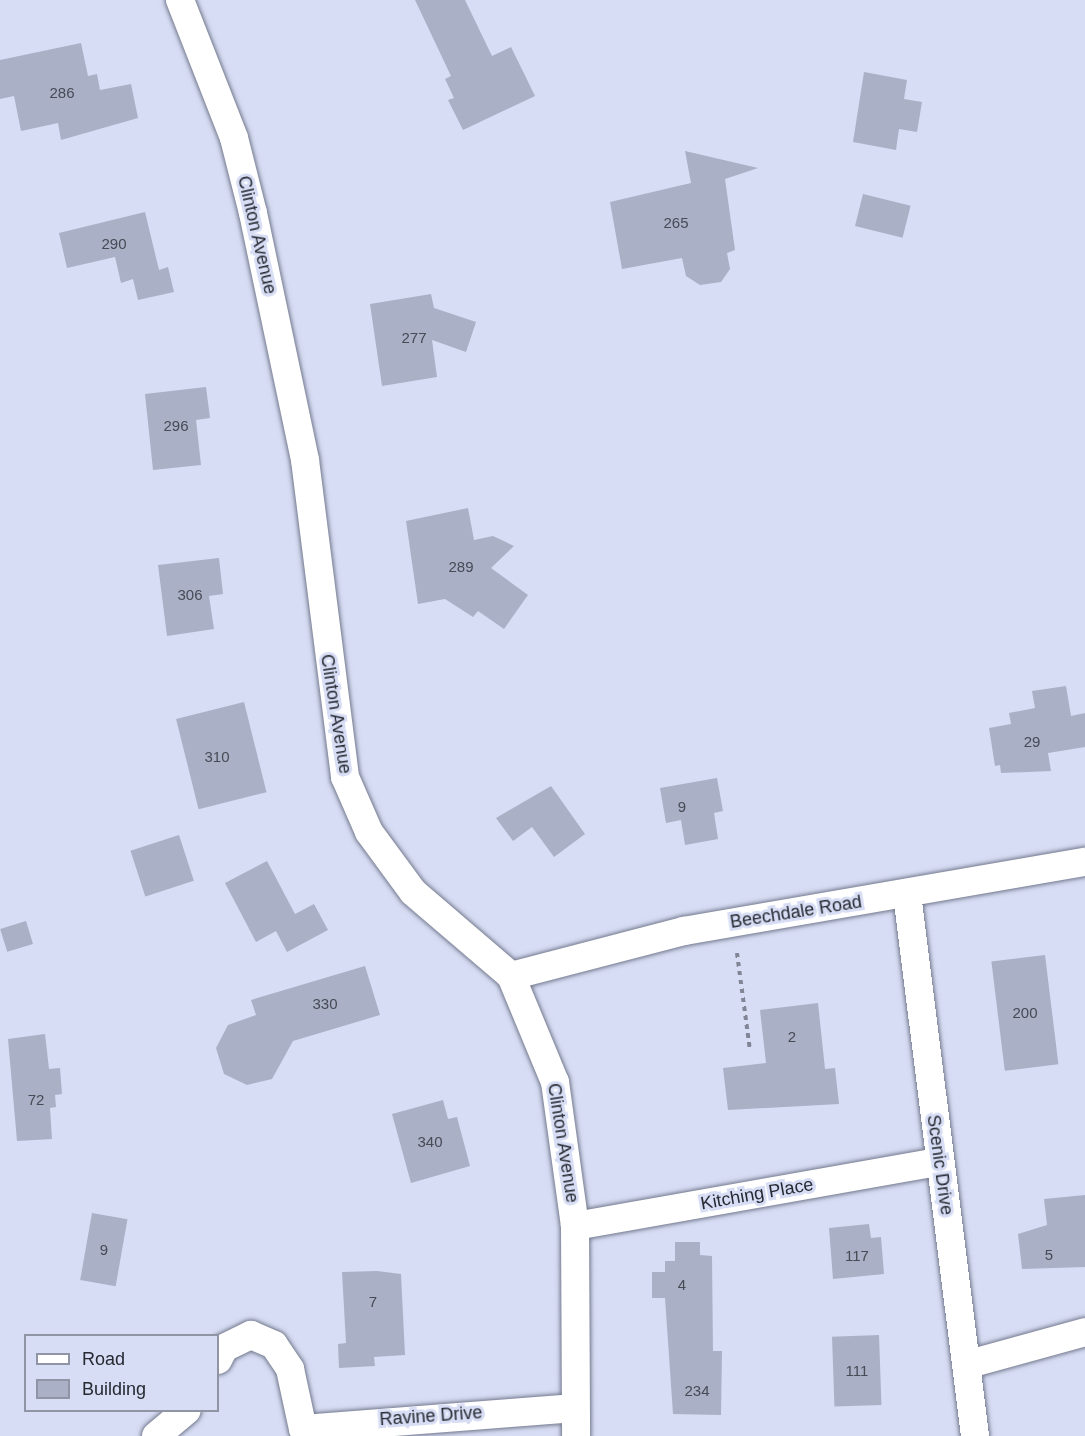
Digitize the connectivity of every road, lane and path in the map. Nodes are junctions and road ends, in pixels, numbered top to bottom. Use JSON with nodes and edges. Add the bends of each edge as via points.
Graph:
{"nodes":[{"id":1,"x":180,"y":0,"type":"edge"},
{"id":2,"x":1085,"y":862,"type":"edge"},
{"id":3,"x":907,"y":894,"type":"junction"},
{"id":4,"x":736,"y":946,"type":"dead end"},
{"id":5,"x":511,"y":976,"type":"junction"},
{"id":6,"x":750,"y":1050,"type":"dead end"},
{"id":7,"x":939,"y":1162,"type":"junction"},
{"id":8,"x":575,"y":1226,"type":"junction"},
{"id":9,"x":1085,"y":1332,"type":"edge"},
{"id":10,"x":219,"y":1358,"type":"edge"},
{"id":11,"x":969,"y":1364,"type":"junction"},
{"id":12,"x":186,"y":1412,"type":"edge"},
{"id":13,"x":576,"y":1422,"type":"edge"},
{"id":14,"x":301,"y":1432,"type":"edge"},
{"id":15,"x":156,"y":1436,"type":"edge"},
{"id":16,"x":975,"y":1436,"type":"edge"}],
"edges":[{"from":1,"to":5,"type":"street","name":"Clinton Avenue","via":[[234,138],[254,213],[305,460],[345,777],[369,832],[413,892]]},
{"from":2,"to":3,"type":"street","name":"Beechdale Road"},
{"from":3,"to":5,"type":"street","name":"Beechdale Road","via":[[684,931]]},
{"from":3,"to":7,"type":"street","name":"Scenic Drive"},
{"from":4,"to":6,"type":"path"},
{"from":5,"to":8,"type":"street","name":"Clinton Avenue","via":[[555,1082]]},
{"from":7,"to":8,"type":"street","name":"Kitching Place"},
{"from":7,"to":11,"type":"street","name":"Scenic Drive"},
{"from":8,"to":13,"type":"street","name":"Clinton Avenue"},
{"from":9,"to":11,"type":"street"},
{"from":10,"to":14,"type":"street","name":"Ravine Drive","via":[[224,1348],[251,1335],[274,1345],[290,1369]]},
{"from":11,"to":16,"type":"street","name":"Scenic Drive"},
{"from":12,"to":15,"type":"street"},
{"from":13,"to":14,"type":"street","name":"Ravine Drive"}]}
